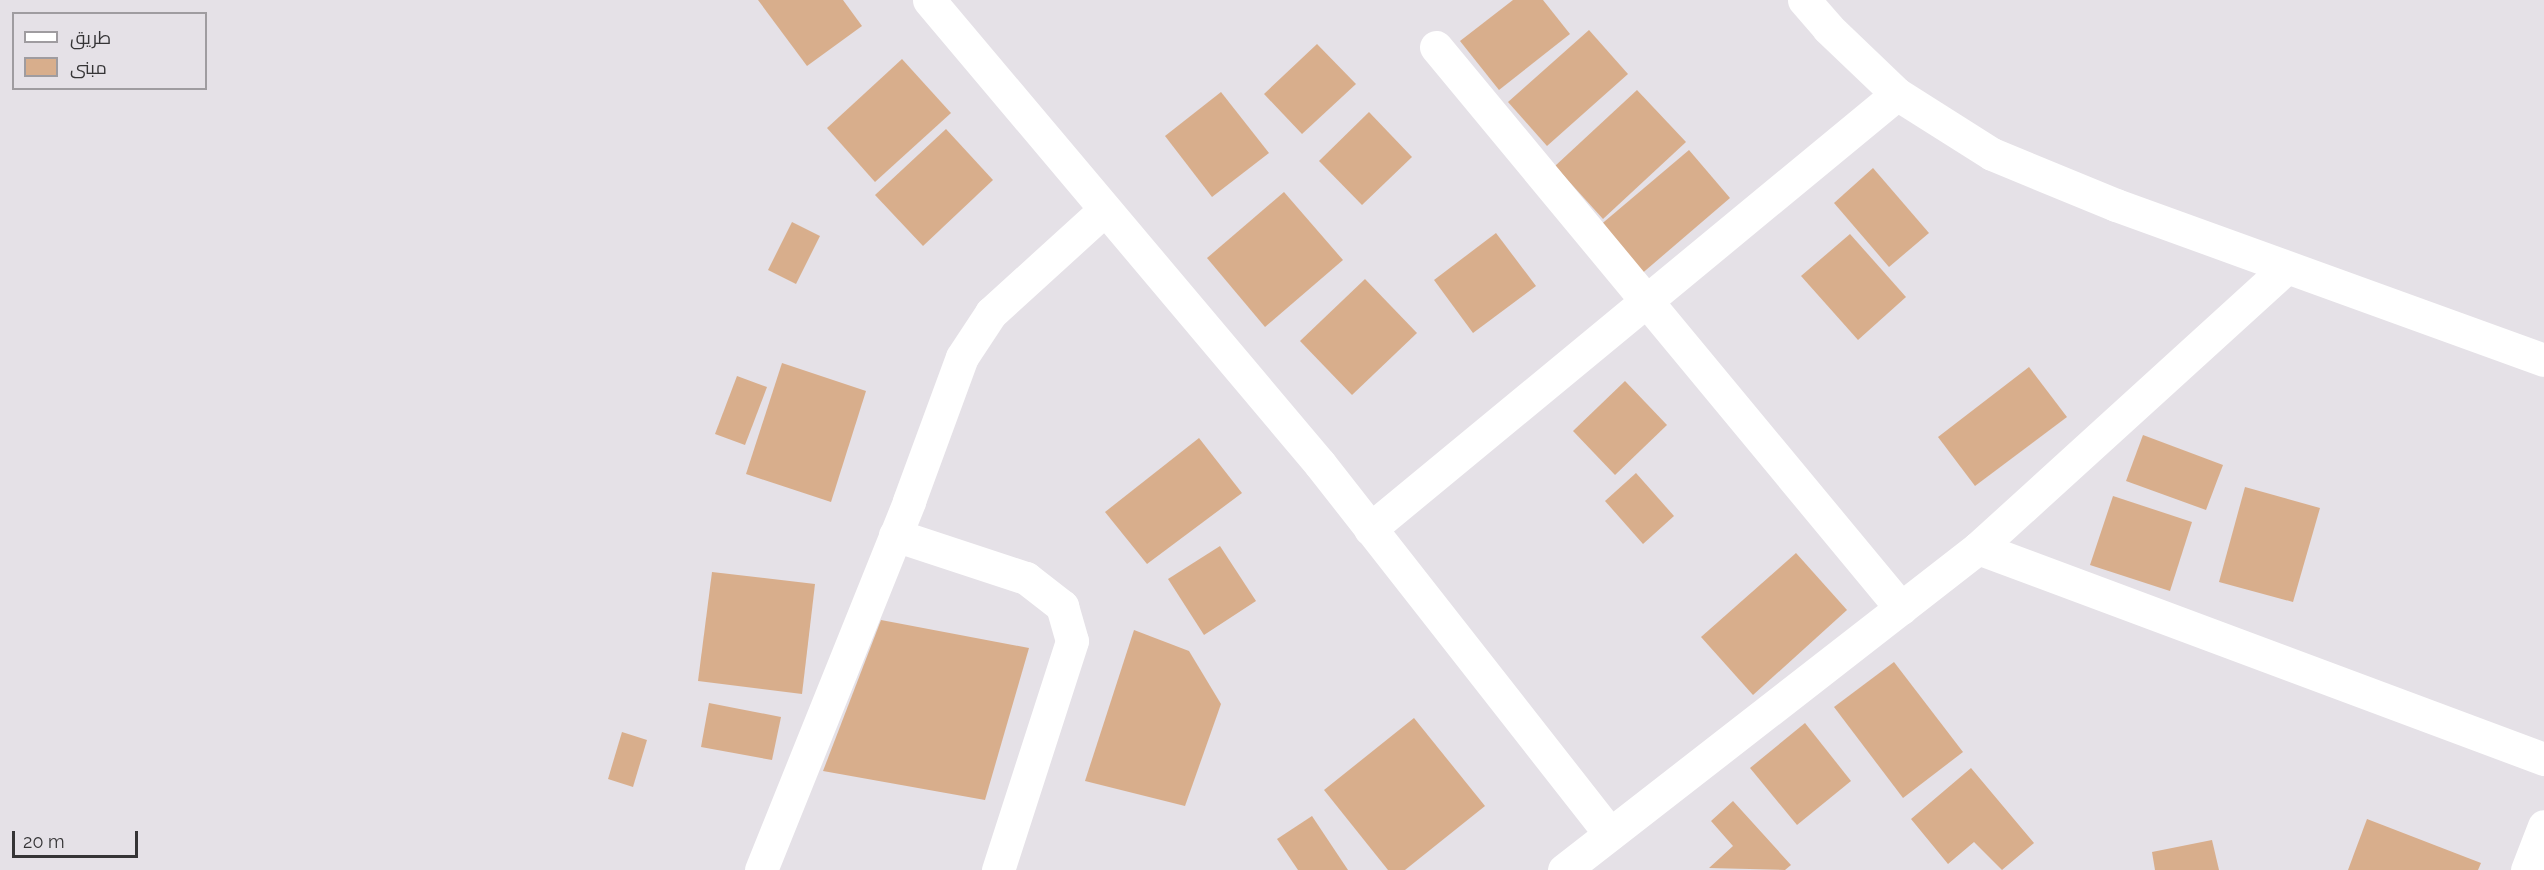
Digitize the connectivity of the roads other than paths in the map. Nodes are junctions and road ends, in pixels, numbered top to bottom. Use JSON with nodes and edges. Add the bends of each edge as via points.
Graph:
{"nodes":[{"id":1,"x":929,"y":0,"type":"edge"},
{"id":2,"x":1804,"y":0,"type":"edge"},
{"id":3,"x":1436,"y":47,"type":"dead end"},
{"id":4,"x":1897,"y":94,"type":"junction"},
{"id":5,"x":1103,"y":211,"type":"junction"},
{"id":6,"x":2286,"y":268,"type":"junction"},
{"id":7,"x":1645,"y":302,"type":"junction"},
{"id":8,"x":2544,"y":360,"type":"edge"},
{"id":9,"x":1370,"y":529,"type":"junction"},
{"id":10,"x":895,"y":535,"type":"junction"},
{"id":11,"x":1978,"y":548,"type":"junction"},
{"id":12,"x":1901,"y":608,"type":"junction"},
{"id":13,"x":2544,"y":759,"type":"edge"},
{"id":14,"x":2544,"y":826,"type":"edge"},
{"id":15,"x":1610,"y":834,"type":"junction"},
{"id":16,"x":761,"y":870,"type":"edge"},
{"id":17,"x":998,"y":870,"type":"edge"},
{"id":18,"x":1564,"y":870,"type":"edge"},
{"id":19,"x":2527,"y":870,"type":"edge"}],
"edges":[{"from":1,"to":5,"type":"street"},
{"from":2,"to":4,"type":"street"},
{"from":3,"to":7,"type":"street"},
{"from":4,"to":6,"type":"street","via":[[1992,154]]},
{"from":4,"to":7,"type":"street"},
{"from":5,"to":9,"type":"street","via":[[1320,464]]},
{"from":5,"to":10,"type":"street","via":[[991,313],[962,357]]},
{"from":6,"to":8,"type":"street"},
{"from":6,"to":11,"type":"street"},
{"from":7,"to":9,"type":"street"},
{"from":7,"to":12,"type":"street"},
{"from":9,"to":15,"type":"street"},
{"from":10,"to":16,"type":"street"},
{"from":10,"to":17,"type":"street","via":[[1026,578],[1062,606],[1072,641]]},
{"from":11,"to":12,"type":"street"},
{"from":11,"to":13,"type":"street"},
{"from":12,"to":15,"type":"street"},
{"from":14,"to":19,"type":"street"},
{"from":15,"to":18,"type":"street"}]}
